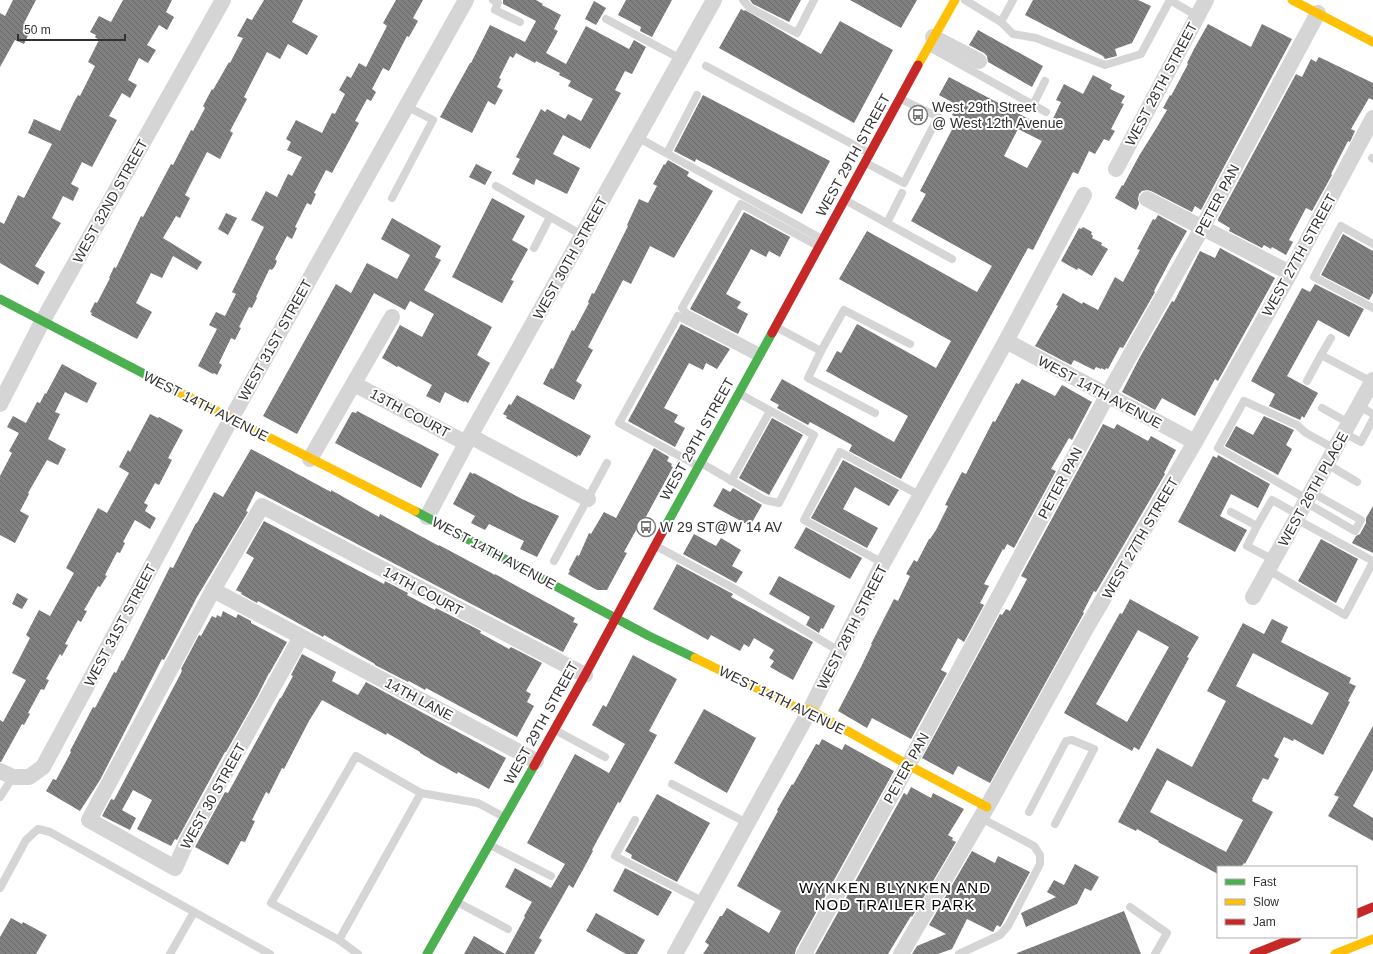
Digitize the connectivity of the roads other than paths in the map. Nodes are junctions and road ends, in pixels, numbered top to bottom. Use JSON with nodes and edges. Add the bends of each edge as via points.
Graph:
{"nodes":[{"id":1,"x":223,"y":0,"type":"edge"},
{"id":2,"x":466,"y":0,"type":"edge"},
{"id":3,"x":493,"y":0,"type":"edge"},
{"id":4,"x":714,"y":0,"type":"edge"},
{"id":5,"x":743,"y":0,"type":"edge"},
{"id":6,"x":814,"y":0,"type":"edge"},
{"id":7,"x":955,"y":0,"type":"edge"},
{"id":8,"x":965,"y":0,"type":"edge"},
{"id":9,"x":1013,"y":0,"type":"edge"},
{"id":10,"x":1170,"y":0,"type":"edge"},
{"id":11,"x":1206,"y":0,"type":"edge"},
{"id":12,"x":1292,"y":0,"type":"edge"},
{"id":13,"x":1318,"y":13,"type":"junction"},
{"id":14,"x":1197,"y":16,"type":"junction"},
{"id":15,"x":606,"y":19,"type":"dead end"},
{"id":16,"x":520,"y":22,"type":"dead end"},
{"id":17,"x":1001,"y":22,"type":"junction"},
{"id":18,"x":931,"y":42,"type":"junction"},
{"id":19,"x":1373,"y":42,"type":"edge"},
{"id":20,"x":681,"y":59,"type":"junction"},
{"id":21,"x":979,"y":61,"type":"dead end"},
{"id":22,"x":706,"y":66,"type":"dead end"},
{"id":23,"x":1045,"y":81,"type":"dead end"},
{"id":24,"x":698,"y":95,"type":"dead end"},
{"id":25,"x":900,"y":99,"type":"junction"},
{"id":26,"x":1032,"y":105,"type":"junction"},
{"id":27,"x":406,"y":106,"type":"junction"},
{"id":28,"x":1046,"y":112,"type":"dead end"},
{"id":29,"x":1373,"y":118,"type":"edge"},
{"id":30,"x":637,"y":137,"type":"junction"},
{"id":31,"x":667,"y":153,"type":"junction"},
{"id":32,"x":870,"y":153,"type":"junction"},
{"id":33,"x":865,"y":162,"type":"junction"},
{"id":34,"x":1116,"y":168,"type":"dead end"},
{"id":35,"x":496,"y":186,"type":"dead end"},
{"id":36,"x":902,"y":193,"type":"dead end"},
{"id":37,"x":1084,"y":195,"type":"dead end"},
{"id":38,"x":392,"y":198,"type":"dead end"},
{"id":39,"x":845,"y":199,"type":"junction"},
{"id":40,"x":1147,"y":199,"type":"dead end"},
{"id":41,"x":550,"y":217,"type":"junction"},
{"id":42,"x":887,"y":223,"type":"junction"},
{"id":43,"x":1202,"y":228,"type":"junction"},
{"id":44,"x":582,"y":235,"type":"junction"},
{"id":45,"x":821,"y":243,"type":"junction"},
{"id":46,"x":1373,"y":244,"type":"edge"},
{"id":47,"x":534,"y":248,"type":"dead end"},
{"id":48,"x":952,"y":259,"type":"dead end"},
{"id":49,"x":1290,"y":273,"type":"junction"},
{"id":50,"x":0,"y":299,"type":"edge"},
{"id":51,"x":1373,"y":308,"type":"edge"},
{"id":52,"x":392,"y":317,"type":"dead end"},
{"id":53,"x":42,"y":322,"type":"junction"},
{"id":54,"x":775,"y":327,"type":"junction"},
{"id":55,"x":1331,"y":338,"type":"dead end"},
{"id":56,"x":1006,"y":341,"type":"junction"},
{"id":57,"x":910,"y":344,"type":"dead end"},
{"id":58,"x":821,"y":351,"type":"junction"},
{"id":59,"x":760,"y":355,"type":"junction"},
{"id":60,"x":1322,"y":355,"type":"junction"},
{"id":61,"x":1308,"y":381,"type":"dead end"},
{"id":62,"x":1372,"y":381,"type":"edge"},
{"id":63,"x":354,"y":384,"type":"junction"},
{"id":64,"x":738,"y":393,"type":"junction"},
{"id":65,"x":1107,"y":396,"type":"junction"},
{"id":66,"x":0,"y":404,"type":"edge"},
{"id":67,"x":1359,"y":406,"type":"junction"},
{"id":68,"x":1322,"y":408,"type":"dead end"},
{"id":69,"x":770,"y":411,"type":"junction"},
{"id":70,"x":875,"y":413,"type":"dead end"},
{"id":71,"x":1373,"y":414,"type":"edge"},
{"id":72,"x":231,"y":419,"type":"junction"},
{"id":73,"x":1373,"y":419,"type":"edge"},
{"id":74,"x":1347,"y":428,"type":"junction"},
{"id":75,"x":468,"y":439,"type":"junction"},
{"id":76,"x":1195,"y":442,"type":"junction"},
{"id":77,"x":1335,"y":449,"type":"junction"},
{"id":78,"x":310,"y":459,"type":"junction"},
{"id":79,"x":608,"y":463,"type":"dead end"},
{"id":80,"x":1327,"y":464,"type":"junction"},
{"id":81,"x":699,"y":465,"type":"junction"},
{"id":82,"x":731,"y":481,"type":"junction"},
{"id":83,"x":1357,"y":482,"type":"dead end"},
{"id":84,"x":921,"y":496,"type":"junction"},
{"id":85,"x":588,"y":499,"type":"junction"},
{"id":86,"x":1304,"y":506,"type":"junction"},
{"id":87,"x":1232,"y":512,"type":"dead end"},
{"id":88,"x":427,"y":517,"type":"junction"},
{"id":89,"x":1257,"y":526,"type":"junction"},
{"id":90,"x":655,"y":546,"type":"junction"},
{"id":91,"x":554,"y":561,"type":"dead end"},
{"id":92,"x":1373,"y":562,"type":"edge"},
{"id":93,"x":883,"y":563,"type":"junction"},
{"id":94,"x":1271,"y":565,"type":"junction"},
{"id":95,"x":213,"y":590,"type":"junction"},
{"id":96,"x":1253,"y":597,"type":"dead end"},
{"id":97,"x":616,"y":618,"type":"junction"},
{"id":98,"x":301,"y":637,"type":"junction"},
{"id":99,"x":839,"y":651,"type":"junction"},
{"id":100,"x":584,"y":675,"type":"junction"},
{"id":101,"x":810,"y":710,"type":"junction"},
{"id":102,"x":554,"y":730,"type":"junction"},
{"id":103,"x":605,"y":757,"type":"dead end"},
{"id":104,"x":536,"y":761,"type":"junction"},
{"id":105,"x":908,"y":765,"type":"junction"},
{"id":106,"x":6,"y":774,"type":"edge"},
{"id":107,"x":672,"y":784,"type":"dead end"},
{"id":108,"x":421,"y":793,"type":"junction"},
{"id":109,"x":0,"y":797,"type":"edge"},
{"id":110,"x":984,"y":812,"type":"junction"},
{"id":111,"x":1029,"y":812,"type":"dead end"},
{"id":112,"x":504,"y":817,"type":"junction"},
{"id":113,"x":635,"y":820,"type":"dead end"},
{"id":114,"x":747,"y":824,"type":"junction"},
{"id":115,"x":1055,"y":824,"type":"dead end"},
{"id":116,"x":489,"y":844,"type":"junction"},
{"id":117,"x":551,"y":876,"type":"dead end"},
{"id":118,"x":0,"y":888,"type":"edge"},
{"id":119,"x":457,"y":901,"type":"junction"},
{"id":120,"x":704,"y":902,"type":"junction"},
{"id":121,"x":1130,"y":907,"type":"dead end"},
{"id":122,"x":1373,"y":907,"type":"edge"},
{"id":123,"x":194,"y":912,"type":"junction"},
{"id":124,"x":1357,"y":914,"type":"edge"},
{"id":125,"x":508,"y":929,"type":"dead end"},
{"id":126,"x":1294,"y":938,"type":"edge"},
{"id":127,"x":1373,"y":939,"type":"edge"},
{"id":128,"x":339,"y":940,"type":"junction"},
{"id":129,"x":170,"y":954,"type":"edge"},
{"id":130,"x":270,"y":954,"type":"edge"},
{"id":131,"x":358,"y":954,"type":"edge"},
{"id":132,"x":427,"y":954,"type":"edge"},
{"id":133,"x":674,"y":954,"type":"edge"},
{"id":134,"x":804,"y":954,"type":"edge"},
{"id":135,"x":901,"y":954,"type":"edge"},
{"id":136,"x":959,"y":954,"type":"edge"},
{"id":137,"x":1155,"y":954,"type":"edge"},
{"id":138,"x":1254,"y":954,"type":"edge"},
{"id":139,"x":1335,"y":954,"type":"edge"}],
"edges":[{"from":1,"to":53,"type":"street","name":"WEST 32ND STREET"},
{"from":2,"to":27,"type":"street","name":"WEST 31ST STREET"},
{"from":3,"to":16,"type":"lane","via":[[498,2],[495,10]]},
{"from":4,"to":20,"type":"street","name":"WEST 30TH STREET"},
{"from":5,"to":6,"type":"lane","via":[[750,8],[797,33]]},
{"from":7,"to":18,"type":"main road","name":"WEST 29TH STREET"},
{"from":8,"to":17,"type":"lane"},
{"from":9,"to":17,"type":"lane"},
{"from":10,"to":14,"type":"lane"},
{"from":10,"to":17,"type":"lane","via":[[1141,54],[1105,65],[1036,38],[1013,34]]},
{"from":11,"to":14,"type":"street","name":"WEST 28TH STREET"},
{"from":12,"to":13,"type":"main road"},
{"from":13,"to":19,"type":"main road"},
{"from":13,"to":43,"type":"street","name":"PETER PAN"},
{"from":14,"to":34,"type":"street","name":"WEST 28TH STREET"},
{"from":15,"to":20,"type":"lane"},
{"from":18,"to":21,"type":"street"},
{"from":18,"to":25,"type":"main road","name":"WEST 29TH STREET"},
{"from":18,"to":26,"type":"lane"},
{"from":20,"to":30,"type":"street","name":"WEST 30TH STREET"},
{"from":22,"to":32,"type":"lane"},
{"from":23,"to":26,"type":"lane"},
{"from":24,"to":31,"type":"lane"},
{"from":25,"to":32,"type":"main road","name":"WEST 29TH STREET"},
{"from":25,"to":33,"type":"lane","via":[[938,117],[904,183]]},
{"from":26,"to":28,"type":"lane"},
{"from":27,"to":38,"type":"lane","via":[[433,120]]},
{"from":27,"to":72,"type":"street","name":"WEST 31ST STREET"},
{"from":29,"to":49,"type":"street","name":"WEST 27TH STREET"},
{"from":30,"to":31,"type":"lane"},
{"from":30,"to":44,"type":"street","name":"WEST 30TH STREET"},
{"from":31,"to":45,"type":"lane"},
{"from":32,"to":33,"type":"main road","name":"WEST 29TH STREET"},
{"from":33,"to":39,"type":"main road","name":"WEST 29TH STREET"},
{"from":35,"to":41,"type":"lane"},
{"from":36,"to":42,"type":"lane"},
{"from":37,"to":56,"type":"street","name":"WEST 28TH STREET"},
{"from":39,"to":42,"type":"lane"},
{"from":39,"to":45,"type":"main road","name":"WEST 29TH STREET"},
{"from":40,"to":43,"type":"street"},
{"from":41,"to":44,"type":"lane"},
{"from":41,"to":47,"type":"lane"},
{"from":42,"to":48,"type":"lane"},
{"from":43,"to":49,"type":"street"},
{"from":43,"to":65,"type":"street","name":"PETER PAN"},
{"from":44,"to":75,"type":"street","name":"WEST 30TH STREET"},
{"from":45,"to":54,"type":"main road","name":"WEST 29TH STREET"},
{"from":45,"to":59,"type":"lane","via":[[741,204],[682,308],[686,313]]},
{"from":46,"to":51,"type":"lane","via":[[1340,226],[1314,277]]},
{"from":49,"to":76,"type":"street","name":"WEST 27TH STREET"},
{"from":50,"to":53,"type":"main road","name":"WEST 14TH AVENUE"},
{"from":52,"to":63,"type":"street"},
{"from":53,"to":66,"type":"street","name":"WEST 32ND STREET"},
{"from":53,"to":72,"type":"main road","name":"WEST 14TH AVENUE"},
{"from":54,"to":58,"type":"lane"},
{"from":54,"to":59,"type":"main road","name":"WEST 29TH STREET"},
{"from":55,"to":60,"type":"lane"},
{"from":56,"to":65,"type":"street","name":"WEST 14TH AVENUE"},
{"from":56,"to":84,"type":"street","name":"WEST 28TH STREET"},
{"from":57,"to":58,"type":"lane","via":[[844,310]]},
{"from":58,"to":70,"type":"lane","via":[[808,378]]},
{"from":59,"to":64,"type":"main road","name":"WEST 29TH STREET"},
{"from":59,"to":81,"type":"lane","via":[[678,316],[619,423]]},
{"from":60,"to":61,"type":"lane"},
{"from":60,"to":62,"type":"lane"},
{"from":62,"to":67,"type":"street","name":"WEST 26TH PLACE"},
{"from":63,"to":75,"type":"street","name":"13TH COURT"},
{"from":63,"to":78,"type":"street"},
{"from":64,"to":69,"type":"lane"},
{"from":64,"to":81,"type":"main road","name":"WEST 29TH STREET"},
{"from":65,"to":76,"type":"street","name":"WEST 14TH AVENUE"},
{"from":65,"to":105,"type":"street","name":"PETER PAN"},
{"from":67,"to":71,"type":"lane"},
{"from":67,"to":74,"type":"street","name":"WEST 26TH PLACE"},
{"from":68,"to":74,"type":"lane"},
{"from":69,"to":82,"type":"lane"},
{"from":69,"to":82,"type":"lane","via":[[814,435],[779,503],[765,500]]},
{"from":72,"to":78,"type":"main road","name":"WEST 14TH AVENUE"},
{"from":72,"to":106,"type":"street","name":"WEST 31ST STREET","via":[[43,767],[29,777]]},
{"from":73,"to":74,"type":"lane","via":[[1360,442]]},
{"from":74,"to":77,"type":"street","name":"WEST 26TH PLACE"},
{"from":75,"to":85,"type":"street","name":"13TH COURT"},
{"from":75,"to":88,"type":"street","name":"WEST 30TH STREET"},
{"from":76,"to":110,"type":"street","name":"WEST 27TH STREET","via":[[1084,632]]},
{"from":77,"to":80,"type":"street","name":"WEST 26TH PLACE"},
{"from":77,"to":86,"type":"lane","via":[[1297,425],[1244,401],[1218,448]]},
{"from":78,"to":88,"type":"main road","name":"WEST 14TH AVENUE"},
{"from":79,"to":85,"type":"lane"},
{"from":80,"to":83,"type":"lane"},
{"from":80,"to":86,"type":"street","name":"WEST 26TH PLACE"},
{"from":81,"to":82,"type":"lane"},
{"from":81,"to":90,"type":"main road","name":"WEST 29TH STREET"},
{"from":84,"to":93,"type":"street","name":"WEST 28TH STREET"},
{"from":84,"to":93,"type":"lane","via":[[840,452],[804,520]]},
{"from":85,"to":91,"type":"lane"},
{"from":86,"to":86,"type":"lane","via":[[1355,531],[1361,520]]},
{"from":86,"to":89,"type":"lane","via":[[1272,500]]},
{"from":86,"to":92,"type":"lane"},
{"from":86,"to":94,"type":"street","name":"WEST 26TH PLACE"},
{"from":87,"to":89,"type":"lane"},
{"from":88,"to":97,"type":"main road","name":"WEST 14TH AVENUE"},
{"from":89,"to":94,"type":"lane","via":[[1247,546]]},
{"from":90,"to":97,"type":"main road","name":"WEST 29TH STREET"},
{"from":90,"to":99,"type":"lane","via":[[735,589]]},
{"from":92,"to":94,"type":"lane","via":[[1344,615]]},
{"from":93,"to":99,"type":"street","name":"WEST 28TH STREET"},
{"from":94,"to":96,"type":"street","name":"WEST 26TH PLACE"},
{"from":95,"to":98,"type":"street","name":"14TH LANE"},
{"from":95,"to":98,"type":"street","name":"WEST 30 STREET","via":[[89,820],[175,868]]},
{"from":95,"to":100,"type":"street","name":"14TH COURT","via":[[262,506]]},
{"from":97,"to":100,"type":"main road","name":"WEST 29TH STREET"},
{"from":97,"to":101,"type":"main road","name":"WEST 14TH AVENUE","via":[[797,708]]},
{"from":98,"to":104,"type":"street","name":"14TH LANE"},
{"from":99,"to":101,"type":"street","name":"WEST 28TH STREET"},
{"from":100,"to":102,"type":"main road","name":"WEST 29TH STREET"},
{"from":101,"to":105,"type":"main road","name":"WEST 14TH AVENUE"},
{"from":101,"to":114,"type":"street","name":"WEST 28TH STREET"},
{"from":102,"to":103,"type":"lane"},
{"from":102,"to":104,"type":"main road","name":"WEST 29TH STREET"},
{"from":104,"to":112,"type":"main road","name":"WEST 29TH STREET"},
{"from":105,"to":110,"type":"main road","name":"WEST 14TH AVENUE"},
{"from":105,"to":134,"type":"street","name":"PETER PAN"},
{"from":106,"to":109,"type":"lane"},
{"from":107,"to":114,"type":"lane"},
{"from":108,"to":112,"type":"lane","via":[[478,803]]},
{"from":108,"to":128,"type":"lane"},
{"from":108,"to":128,"type":"lane","via":[[356,756],[271,903]]},
{"from":110,"to":135,"type":"street","name":"WEST 27TH STREET"},
{"from":110,"to":136,"type":"lane","name":"WEST 14TH AVENUE","via":[[1034,846],[1040,855],[1040,864],[1008,926],[1000,935]]},
{"from":111,"to":115,"type":"lane","via":[[1066,741],[1072,740],[1094,749]]},
{"from":112,"to":116,"type":"main road","name":"WEST 29TH STREET"},
{"from":113,"to":120,"type":"lane","via":[[615,856]]},
{"from":114,"to":120,"type":"street","name":"WEST 28TH STREET"},
{"from":116,"to":117,"type":"lane"},
{"from":116,"to":119,"type":"main road","name":"WEST 29TH STREET"},
{"from":118,"to":123,"type":"lane","via":[[26,840],[38,829],[50,832]]},
{"from":119,"to":125,"type":"lane"},
{"from":119,"to":132,"type":"main road","name":"WEST 29TH STREET"},
{"from":120,"to":133,"type":"street","name":"WEST 28TH STREET"},
{"from":121,"to":137,"type":"lane","via":[[1167,932]]},
{"from":122,"to":124,"type":"main road"},
{"from":123,"to":129,"type":"lane"},
{"from":123,"to":130,"type":"lane"},
{"from":126,"to":138,"type":"main road"},
{"from":127,"to":139,"type":"main road"},
{"from":128,"to":131,"type":"lane"}]}
